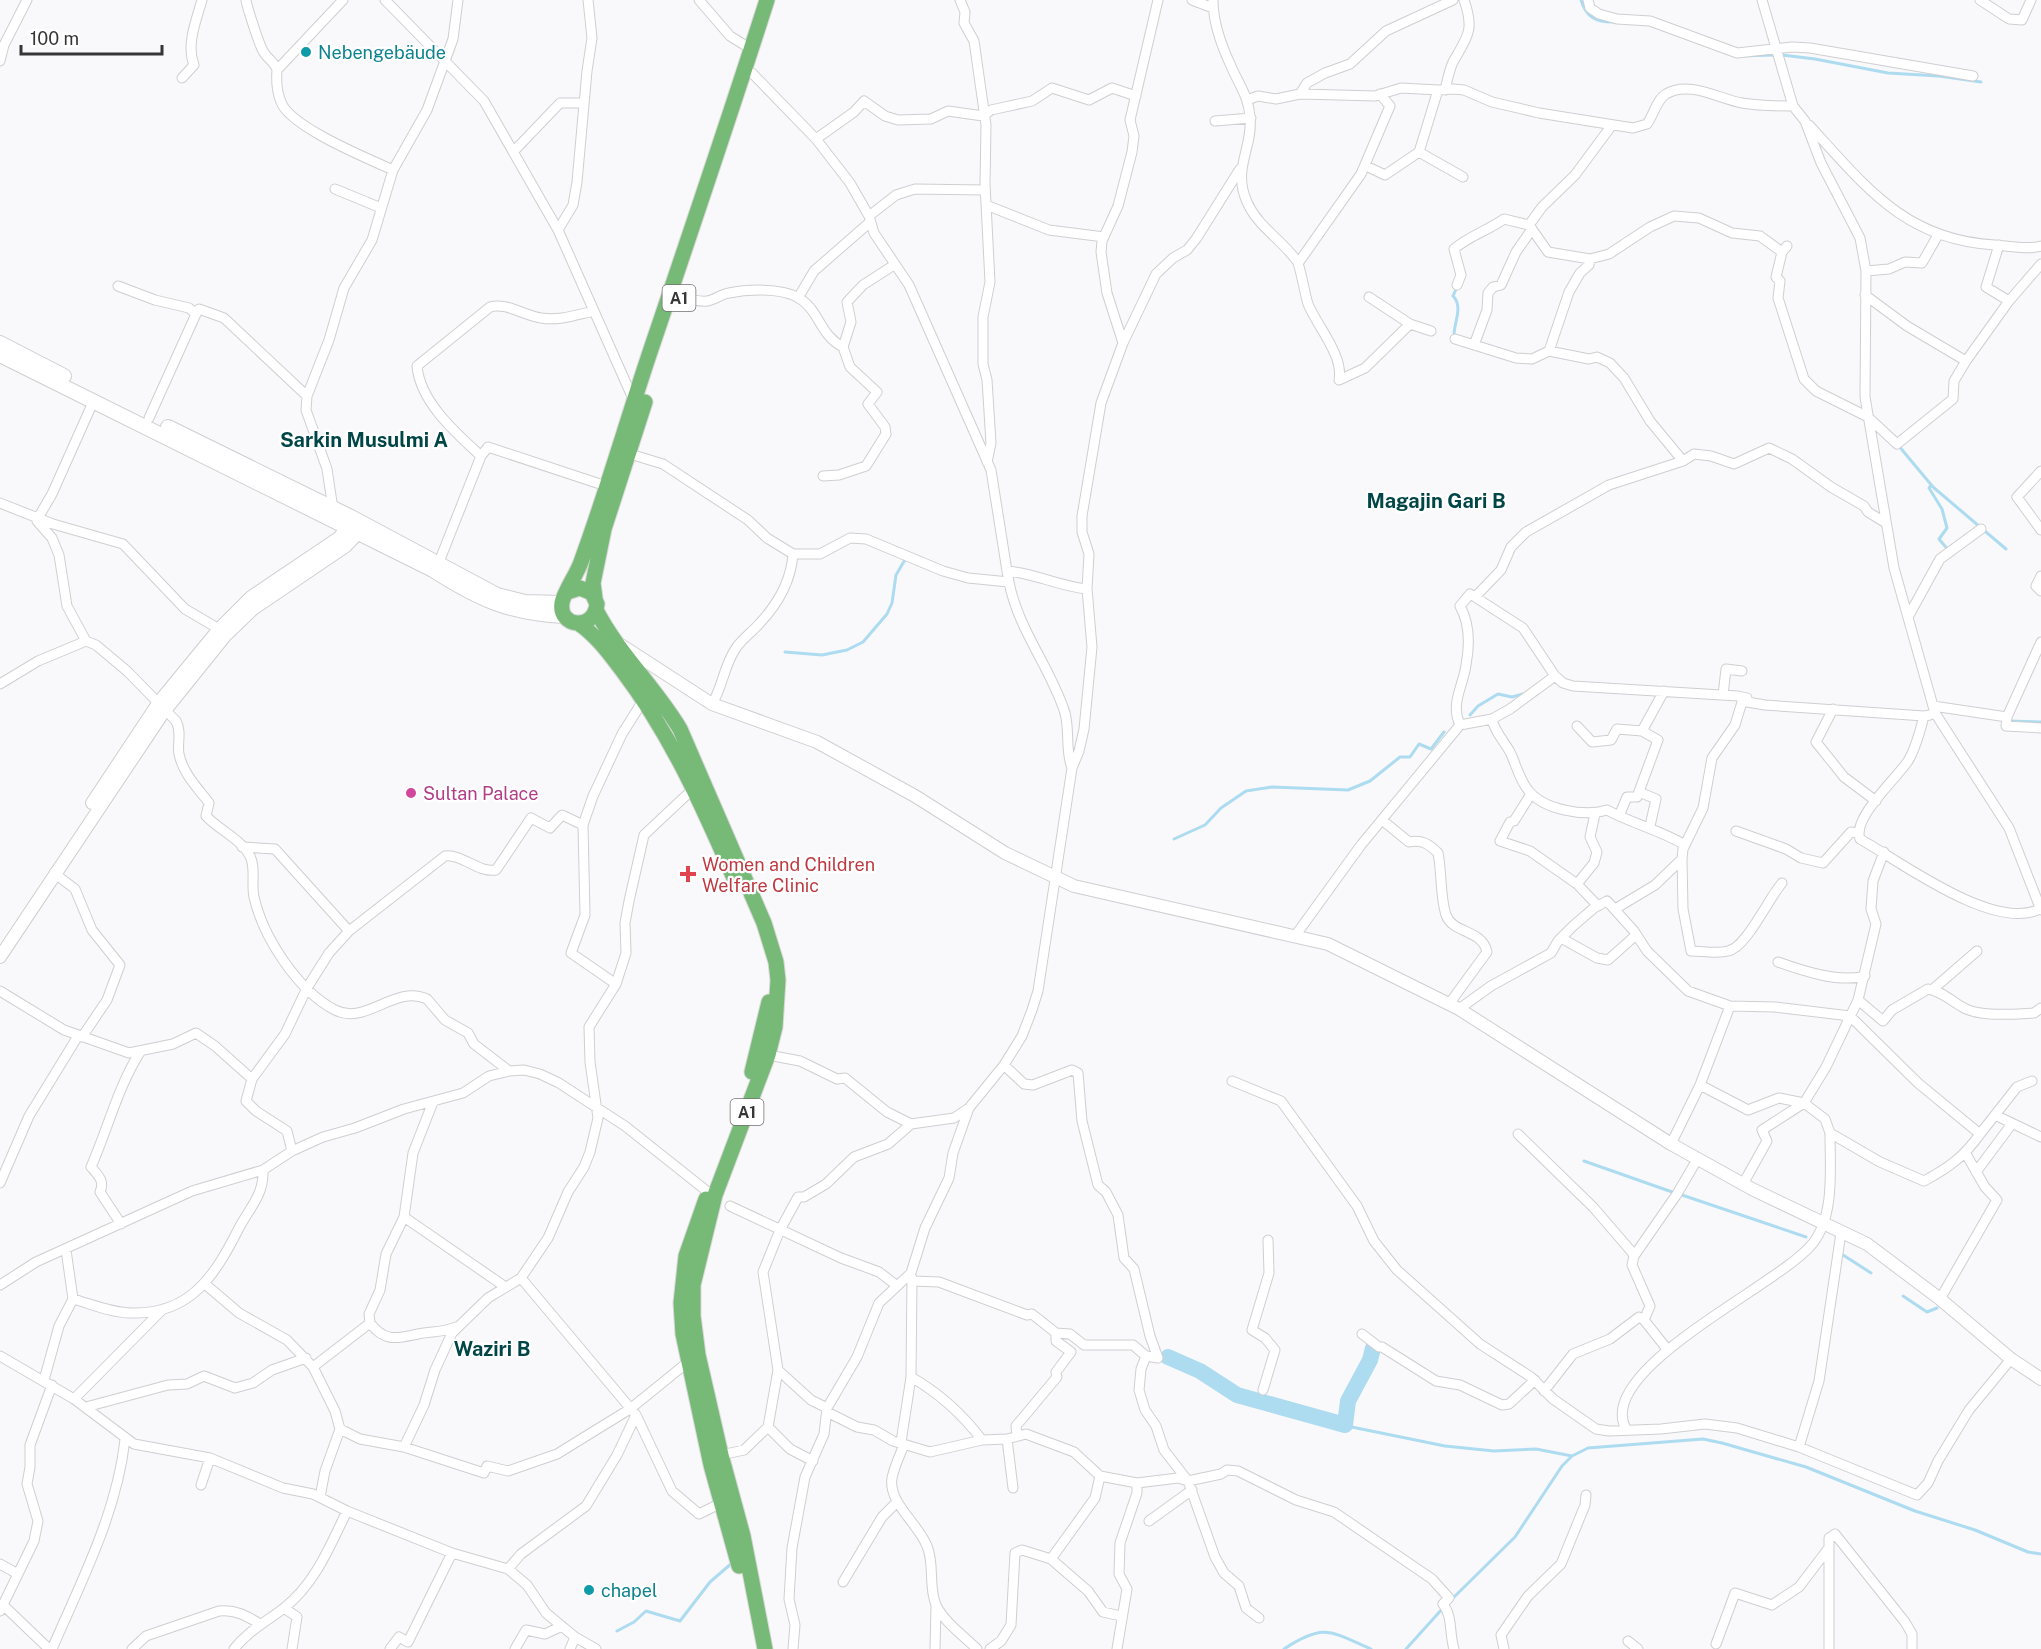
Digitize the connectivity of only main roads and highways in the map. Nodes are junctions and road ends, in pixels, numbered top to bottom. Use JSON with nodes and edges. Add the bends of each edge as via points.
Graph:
{"nodes":[{"id":1,"x":767,"y":0,"type":"edge"},
{"id":2,"x":776,"y":0,"type":"edge"},
{"id":3,"x":0,"y":343,"type":"edge"},
{"id":4,"x":0,"y":355,"type":"edge"},
{"id":5,"x":356,"y":526,"type":"junction"},
{"id":6,"x":596,"y":604,"type":"junction"},
{"id":7,"x":568,"y":608,"type":"junction"},
{"id":8,"x":755,"y":1649,"type":"edge"},
{"id":9,"x":765,"y":1649,"type":"edge"}],
"edges":[{"from":1,"to":7,"type":"highway","number":"A1"},
{"from":2,"to":6,"type":"highway","number":"A1","via":[[604,529],[593,583]]},
{"from":3,"to":5,"type":"main road","via":[[333,509]]},
{"from":4,"to":5,"type":"main road"},
{"from":5,"to":7,"type":"main road","via":[[439,562],[511,600]]},
{"from":5,"to":7,"type":"main road","via":[[465,590],[508,609]]},
{"from":6,"to":7,"type":"highway","via":[[590,620]]},
{"from":6,"to":7,"type":"highway","via":[[586,589],[580,588]]},
{"from":6,"to":9,"type":"highway","number":"A1","via":[[617,643],[680,729],[764,923],[776,962],[776,1019],[768,1055],[715,1195],[693,1284],[698,1355],[743,1536]]},
{"from":7,"to":8,"type":"highway","number":"A1","via":[[607,651],[657,718],[694,788],[748,910],[766,962],[768,1010],[692,1235],[681,1303],[688,1362],[711,1466],[735,1549]]}]}
